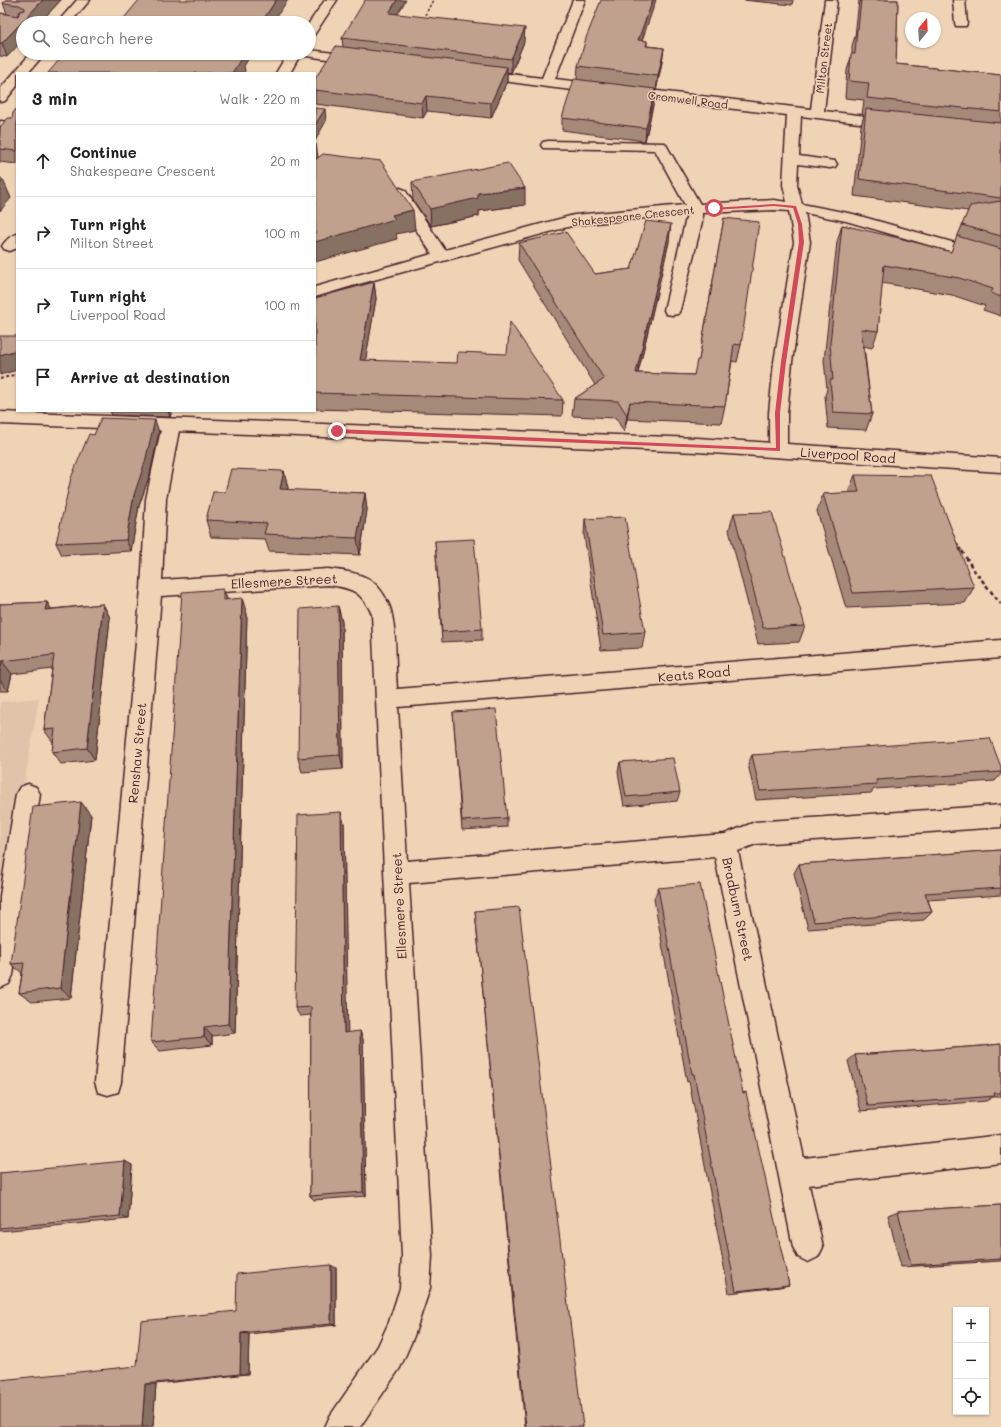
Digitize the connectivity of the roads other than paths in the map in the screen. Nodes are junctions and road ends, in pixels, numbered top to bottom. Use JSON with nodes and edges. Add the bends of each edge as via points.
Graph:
{"nodes":[{"id":1,"x":84,"y":0,"type":"edge"},
{"id":2,"x":330,"y":0,"type":"edge"},
{"id":3,"x":579,"y":0,"type":"edge"},
{"id":4,"x":831,"y":0,"type":"edge"},
{"id":5,"x":959,"y":0,"type":"edge"},
{"id":6,"x":69,"y":16,"type":"edge"},
{"id":7,"x":316,"y":21,"type":"edge"},
{"id":8,"x":961,"y":23,"type":"dead end"},
{"id":9,"x":316,"y":54,"type":"edge"},
{"id":10,"x":32,"y":60,"type":"edge"},
{"id":11,"x":291,"y":60,"type":"edge"},
{"id":12,"x":375,"y":62,"type":"edge"},
{"id":13,"x":22,"y":72,"type":"edge"},
{"id":14,"x":284,"y":72,"type":"edge"},
{"id":15,"x":461,"y":72,"type":"edge"},
{"id":16,"x":16,"y":78,"type":"edge"},
{"id":17,"x":547,"y":82,"type":"junction"},
{"id":18,"x":0,"y":98,"type":"edge"},
{"id":19,"x":794,"y":113,"type":"junction"},
{"id":20,"x":817,"y":115,"type":"junction"},
{"id":21,"x":0,"y":125,"type":"edge"},
{"id":22,"x":909,"y":125,"type":"edge"},
{"id":23,"x":16,"y":127,"type":"edge"},
{"id":24,"x":548,"y":145,"type":"dead end"},
{"id":25,"x":791,"y":159,"type":"junction"},
{"id":26,"x":830,"y":164,"type":"dead end"},
{"id":27,"x":400,"y":193,"type":"edge"},
{"id":28,"x":795,"y":207,"type":"junction"},
{"id":29,"x":695,"y":209,"type":"junction"},
{"id":30,"x":441,"y":256,"type":"junction"},
{"id":31,"x":1001,"y":261,"type":"edge"},
{"id":32,"x":316,"y":292,"type":"edge"},
{"id":33,"x":672,"y":310,"type":"dead end"},
{"id":34,"x":0,"y":418,"type":"edge"},
{"id":35,"x":171,"y":425,"type":"junction"},
{"id":36,"x":778,"y":450,"type":"junction"},
{"id":37,"x":1001,"y":465,"type":"edge"},
{"id":38,"x":151,"y":589,"type":"junction"},
{"id":39,"x":1001,"y":648,"type":"edge"},
{"id":40,"x":387,"y":699,"type":"junction"},
{"id":41,"x":28,"y":794,"type":"dead end"},
{"id":42,"x":1001,"y":816,"type":"edge"},
{"id":43,"x":725,"y":845,"type":"junction"},
{"id":44,"x":397,"y":874,"type":"junction"},
{"id":45,"x":0,"y":974,"type":"edge"},
{"id":46,"x":108,"y":1082,"type":"dead end"},
{"id":47,"x":1001,"y":1149,"type":"edge"},
{"id":48,"x":793,"y":1173,"type":"junction"},
{"id":49,"x":808,"y":1247,"type":"dead end"},
{"id":50,"x":341,"y":1427,"type":"edge"}],
"edges":[{"from":1,"to":6,"type":"street"},
{"from":2,"to":7,"type":"street"},
{"from":3,"to":17,"type":"street"},
{"from":4,"to":20,"type":"street","name":"Milton Street"},
{"from":5,"to":8,"type":"street"},
{"from":9,"to":12,"type":"street"},
{"from":10,"to":13,"type":"street"},
{"from":11,"to":14,"type":"street"},
{"from":15,"to":17,"type":"street","name":"Cromwell Road"},
{"from":16,"to":18,"type":"street"},
{"from":17,"to":19,"type":"street","name":"Cromwell Road"},
{"from":19,"to":20,"type":"street","name":"Cromwell Road"},
{"from":19,"to":25,"type":"street"},
{"from":20,"to":22,"type":"street","name":"Cromwell Road"},
{"from":21,"to":23,"type":"street"},
{"from":24,"to":29,"type":"street","via":[[660,146]]},
{"from":25,"to":26,"type":"street"},
{"from":25,"to":28,"type":"street","via":[[790,185]]},
{"from":27,"to":30,"type":"street"},
{"from":28,"to":29,"type":"street","name":"Shakespeare Crescent","via":[[774,205]]},
{"from":28,"to":31,"type":"street","name":"Shakespeare Crescent","via":[[848,217]]},
{"from":28,"to":36,"type":"street","via":[[802,242],[783,362],[778,413]]},
{"from":29,"to":30,"type":"street","name":"Shakespeare Crescent","via":[[574,220]]},
{"from":29,"to":33,"type":"street"},
{"from":30,"to":32,"type":"street","name":"Shakespeare Crescent"},
{"from":34,"to":35,"type":"street","name":"Liverpool Road"},
{"from":35,"to":36,"type":"street","name":"Liverpool Road"},
{"from":35,"to":38,"type":"street","name":"Renshaw Street","via":[[156,499]]},
{"from":36,"to":37,"type":"street","name":"Liverpool Road"},
{"from":38,"to":40,"type":"street","name":"Ellesmere Street","via":[[328,577],[349,579],[365,586],[375,597],[382,614]]},
{"from":38,"to":46,"type":"street","name":"Renshaw Street"},
{"from":39,"to":40,"type":"street","name":"Keats Road"},
{"from":40,"to":44,"type":"street","name":"Ellesmere Street"},
{"from":41,"to":45,"type":"street"},
{"from":42,"to":43,"type":"street","via":[[755,833]]},
{"from":43,"to":44,"type":"street","name":"Bradburn Street"},
{"from":43,"to":48,"type":"street","name":"Bradburn Street"},
{"from":44,"to":50,"type":"street","name":"Ellesmere Street","via":[[417,1256],[415,1288],[390,1356]]},
{"from":47,"to":48,"type":"street"},
{"from":48,"to":49,"type":"street","name":"Bradburn Street"}]}
